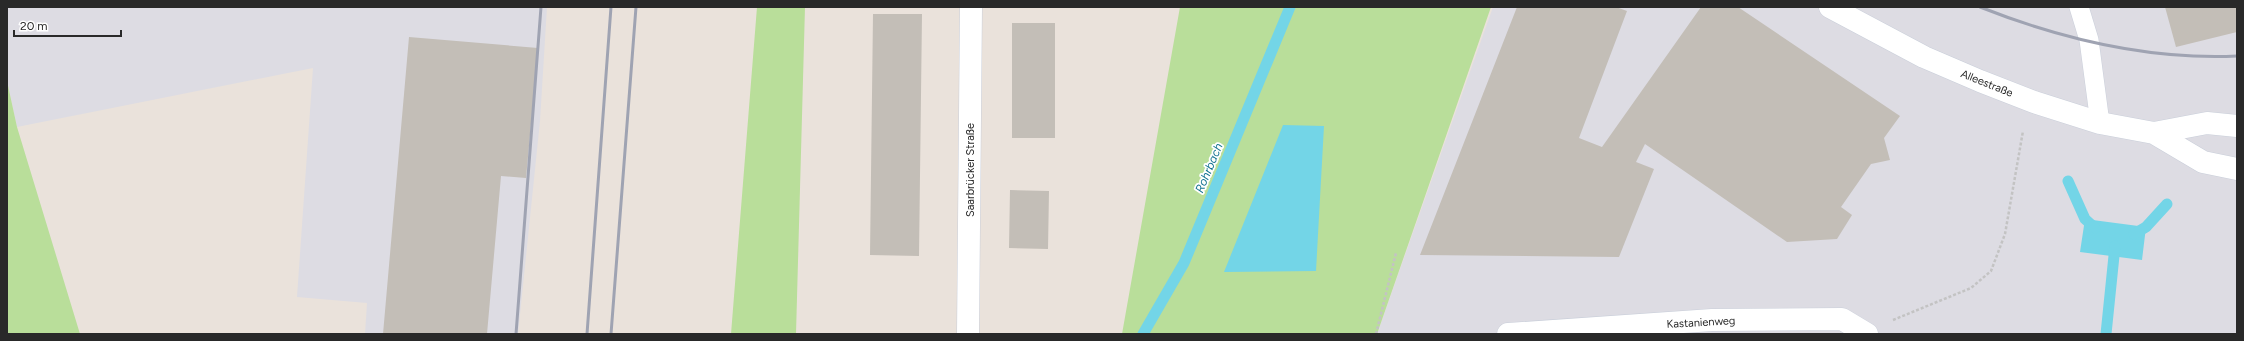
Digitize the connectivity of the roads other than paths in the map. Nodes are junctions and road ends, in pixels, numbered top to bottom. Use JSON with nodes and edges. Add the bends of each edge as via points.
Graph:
{"nodes":[{"id":1,"x":971,"y":7,"type":"edge"},
{"id":2,"x":1830,"y":7,"type":"edge"},
{"id":3,"x":2079,"y":7,"type":"edge"},
{"id":4,"x":2100,"y":123,"type":"junction"},
{"id":5,"x":2237,"y":126,"type":"edge"},
{"id":6,"x":2154,"y":133,"type":"junction"},
{"id":7,"x":2237,"y":169,"type":"edge"},
{"id":8,"x":1866,"y":333,"type":"edge"},
{"id":9,"x":968,"y":334,"type":"edge"},
{"id":10,"x":1508,"y":334,"type":"edge"}],
"edges":[{"from":1,"to":9,"type":"street","name":"Saarbrücker Straße"},
{"from":2,"to":4,"type":"street","name":"Alleestraße","via":[[1924,57],[2034,102]]},
{"from":3,"to":4,"type":"lane","via":[[2089,40]]},
{"from":4,"to":6,"type":"street","name":"Alleestraße"},
{"from":5,"to":6,"type":"street","name":"Alleestraße","via":[[2208,123]]},
{"from":6,"to":7,"type":"street","name":"Alleestraße","via":[[2203,162]]},
{"from":8,"to":10,"type":"street","name":"Kastanienweg","via":[[1842,319],[1712,320]]}]}
